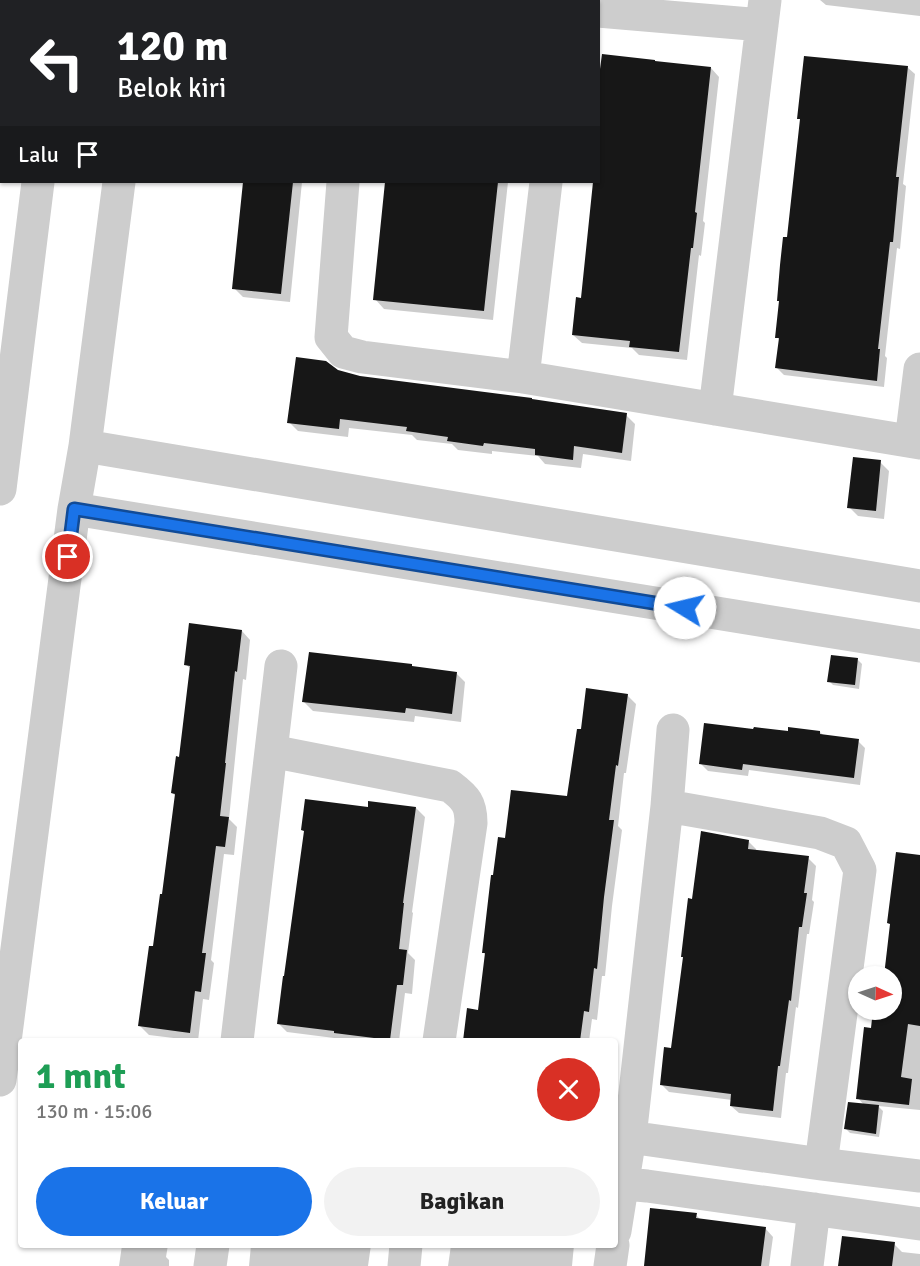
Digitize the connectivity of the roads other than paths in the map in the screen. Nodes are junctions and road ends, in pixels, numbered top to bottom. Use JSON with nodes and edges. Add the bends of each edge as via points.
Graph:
{"nodes":[{"id":1,"x":600,"y":11,"type":"edge"},
{"id":2,"x":763,"y":13,"type":"edge"},
{"id":3,"x":38,"y":183,"type":"edge"},
{"id":4,"x":120,"y":183,"type":"edge"},
{"id":5,"x":343,"y":183,"type":"edge"},
{"id":6,"x":546,"y":183,"type":"edge"},
{"id":7,"x":920,"y":369,"type":"edge"},
{"id":8,"x":523,"y":377,"type":"junction"},
{"id":9,"x":715,"y":409,"type":"junction"},
{"id":10,"x":915,"y":442,"type":"edge"},
{"id":11,"x":85,"y":446,"type":"junction"},
{"id":12,"x":0,"y":489,"type":"edge"},
{"id":13,"x":74,"y":509,"type":"junction"},
{"id":14,"x":920,"y":586,"type":"edge"},
{"id":15,"x":920,"y":646,"type":"edge"},
{"id":16,"x":281,"y":666,"type":"dead end"},
{"id":17,"x":672,"y":730,"type":"dead end"},
{"id":18,"x":271,"y":751,"type":"junction"},
{"id":19,"x":667,"y":806,"type":"junction"},
{"id":20,"x":237,"y":1038,"type":"edge"},
{"id":21,"x":439,"y":1038,"type":"edge"},
{"id":22,"x":0,"y":1080,"type":"edge"},
{"id":23,"x":0,"y":1085,"type":"edge"},
{"id":24,"x":18,"y":1088,"type":"edge"},
{"id":25,"x":623,"y":1136,"type":"edge"},
{"id":26,"x":821,"y":1164,"type":"junction"},
{"id":27,"x":917,"y":1175,"type":"edge"},
{"id":28,"x":619,"y":1183,"type":"edge"},
{"id":29,"x":814,"y":1209,"type":"junction"},
{"id":30,"x":915,"y":1223,"type":"edge"},
{"id":31,"x":213,"y":1248,"type":"edge"},
{"id":32,"x":406,"y":1248,"type":"edge"},
{"id":33,"x":612,"y":1248,"type":"edge"},
{"id":34,"x":210,"y":1266,"type":"edge"},
{"id":35,"x":404,"y":1266,"type":"edge"},
{"id":36,"x":609,"y":1266,"type":"edge"},
{"id":37,"x":807,"y":1266,"type":"edge"}],
"edges":[{"from":1,"to":2,"type":"street"},
{"from":2,"to":9,"type":"street"},
{"from":3,"to":12,"type":"street"},
{"from":4,"to":11,"type":"street"},
{"from":5,"to":8,"type":"street","via":[[331,337],[343,352]]},
{"from":6,"to":8,"type":"street"},
{"from":7,"to":10,"type":"street"},
{"from":8,"to":9,"type":"street"},
{"from":9,"to":10,"type":"street"},
{"from":11,"to":13,"type":"street"},
{"from":11,"to":14,"type":"street"},
{"from":13,"to":15,"type":"street"},
{"from":13,"to":22,"type":"street"},
{"from":16,"to":18,"type":"street"},
{"from":17,"to":19,"type":"street"},
{"from":18,"to":20,"type":"street"},
{"from":18,"to":21,"type":"street","via":[[450,786],[466,800],[471,824]]},
{"from":19,"to":25,"type":"street"},
{"from":19,"to":26,"type":"street","via":[[820,833],[846,843],[860,870]]},
{"from":23,"to":24,"type":"street"},
{"from":25,"to":26,"type":"street"},
{"from":25,"to":28,"type":"street"},
{"from":26,"to":27,"type":"street"},
{"from":27,"to":30,"type":"street"},
{"from":28,"to":29,"type":"street"},
{"from":29,"to":30,"type":"street"},
{"from":29,"to":37,"type":"street"},
{"from":31,"to":34,"type":"street"},
{"from":32,"to":35,"type":"street"},
{"from":33,"to":36,"type":"street"}]}
